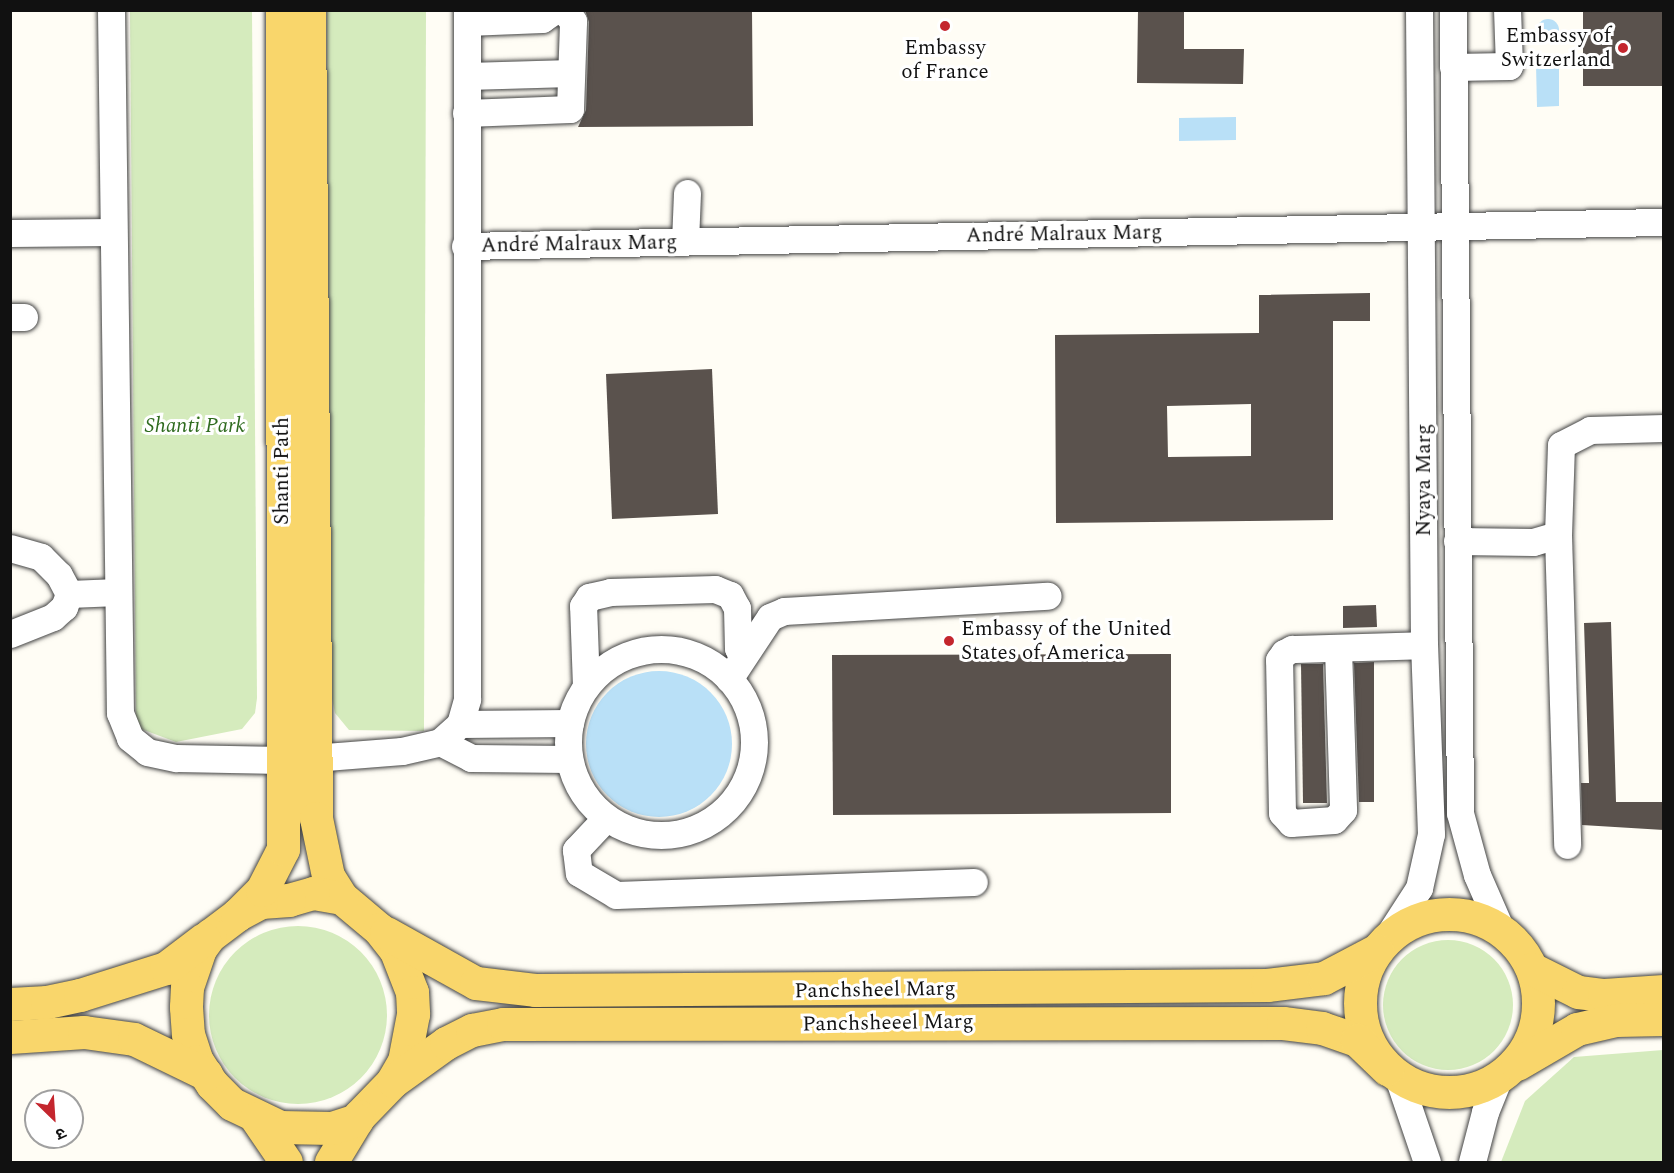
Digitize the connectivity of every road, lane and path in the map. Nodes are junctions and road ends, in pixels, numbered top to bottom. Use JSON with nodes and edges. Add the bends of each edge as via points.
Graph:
{"nodes":[{"id":1,"x":111,"y":10,"type":"edge"},
{"id":2,"x":282,"y":10,"type":"edge"},
{"id":3,"x":309,"y":10,"type":"edge"},
{"id":4,"x":555,"y":10,"type":"edge"},
{"id":5,"x":563,"y":10,"type":"edge"},
{"id":6,"x":1419,"y":10,"type":"edge"},
{"id":7,"x":1453,"y":10,"type":"edge"},
{"id":8,"x":1508,"y":10,"type":"edge"},
{"id":9,"x":467,"y":16,"type":"edge"},
{"id":10,"x":1453,"y":67,"type":"junction"},
{"id":11,"x":571,"y":73,"type":"junction"},
{"id":12,"x":467,"y":76,"type":"junction"},
{"id":13,"x":466,"y":113,"type":"junction"},
{"id":14,"x":687,"y":193,"type":"dead end"},
{"id":15,"x":1664,"y":222,"type":"edge"},
{"id":16,"x":1420,"y":226,"type":"junction"},
{"id":17,"x":1454,"y":226,"type":"junction"},
{"id":18,"x":113,"y":232,"type":"junction"},
{"id":19,"x":10,"y":233,"type":"edge"},
{"id":20,"x":685,"y":241,"type":"junction"},
{"id":21,"x":465,"y":246,"type":"junction"},
{"id":22,"x":1664,"y":428,"type":"edge"},
{"id":23,"x":1558,"y":535,"type":"junction"},
{"id":24,"x":1457,"y":541,"type":"junction"},
{"id":25,"x":10,"y":548,"type":"edge"},
{"id":26,"x":118,"y":592,"type":"junction"},
{"id":27,"x":69,"y":594,"type":"junction"},
{"id":28,"x":1048,"y":596,"type":"dead end"},
{"id":29,"x":10,"y":634,"type":"edge"},
{"id":30,"x":1424,"y":645,"type":"junction"},
{"id":31,"x":1338,"y":648,"type":"junction"},
{"id":32,"x":736,"y":668,"type":"junction"},
{"id":33,"x":586,"y":686,"type":"junction"},
{"id":34,"x":570,"y":723,"type":"junction"},
{"id":35,"x":460,"y":724,"type":"junction"},
{"id":36,"x":440,"y":742,"type":"junction"},
{"id":37,"x":297,"y":759,"type":"junction"},
{"id":38,"x":569,"y":759,"type":"junction"},
{"id":39,"x":606,"y":818,"type":"junction"},
{"id":40,"x":1567,"y":845,"type":"dead end"},
{"id":41,"x":974,"y":882,"type":"dead end"},
{"id":42,"x":342,"y":897,"type":"junction"},
{"id":43,"x":237,"y":915,"type":"junction"},
{"id":44,"x":379,"y":929,"type":"junction"},
{"id":45,"x":1501,"y":930,"type":"junction"},
{"id":46,"x":210,"y":935,"type":"junction"},
{"id":47,"x":1382,"y":944,"type":"junction"},
{"id":48,"x":1532,"y":969,"type":"junction"},
{"id":49,"x":1664,"y":991,"type":"edge"},
{"id":50,"x":10,"y":1004,"type":"edge"},
{"id":51,"x":1664,"y":1019,"type":"edge"},
{"id":52,"x":10,"y":1037,"type":"edge"},
{"id":53,"x":1506,"y":1072,"type":"junction"},
{"id":54,"x":1392,"y":1073,"type":"junction"},
{"id":55,"x":206,"y":1074,"type":"junction"},
{"id":56,"x":392,"y":1082,"type":"junction"},
{"id":57,"x":256,"y":1118,"type":"junction"},
{"id":58,"x":357,"y":1120,"type":"junction"},
{"id":59,"x":286,"y":1162,"type":"edge"},
{"id":60,"x":332,"y":1162,"type":"edge"},
{"id":61,"x":1427,"y":1162,"type":"edge"},
{"id":62,"x":1472,"y":1162,"type":"edge"}],
"edges":[{"from":1,"to":18,"type":"street"},
{"from":2,"to":37,"type":"main road","name":"Shanti Path"},
{"from":3,"to":37,"type":"main road","name":"Shanti Path"},
{"from":4,"to":9,"type":"street","via":[[542,19]]},
{"from":5,"to":11,"type":"street","via":[[573,21]]},
{"from":6,"to":16,"type":"street","name":"Nyaya Marg"},
{"from":7,"to":10,"type":"street","name":"Nyaya Marg"},
{"from":8,"to":10,"type":"street","via":[[1509,66]]},
{"from":9,"to":12,"type":"street"},
{"from":10,"to":17,"type":"street","name":"Nyaya Marg"},
{"from":11,"to":12,"type":"street"},
{"from":11,"to":13,"type":"street","via":[[570,109]]},
{"from":12,"to":13,"type":"street"},
{"from":13,"to":21,"type":"street"},
{"from":14,"to":20,"type":"street"},
{"from":15,"to":17,"type":"street","name":"André Malraux Marg"},
{"from":16,"to":17,"type":"street","name":"André Malraux Marg"},
{"from":16,"to":20,"type":"street","name":"André Malraux Marg"},
{"from":16,"to":30,"type":"street","name":"Nyaya Marg"},
{"from":17,"to":24,"type":"street","name":"Nyaya Marg"},
{"from":18,"to":19,"type":"street"},
{"from":18,"to":26,"type":"street"},
{"from":20,"to":21,"type":"street","name":"André Malraux Marg"},
{"from":21,"to":35,"type":"street","via":[[467,699]]},
{"from":22,"to":23,"type":"street","via":[[1590,430],[1561,445]]},
{"from":23,"to":24,"type":"street","via":[[1533,542]]},
{"from":23,"to":40,"type":"street"},
{"from":24,"to":45,"type":"street","name":"Nyaya Marg","via":[[1460,813],[1478,875]]},
{"from":25,"to":27,"type":"street","via":[[41,557]]},
{"from":26,"to":27,"type":"street"},
{"from":26,"to":37,"type":"street","via":[[120,712],[130,738],[147,752],[176,758]]},
{"from":27,"to":29,"type":"street","via":[[64,607],[53,616]]},
{"from":28,"to":32,"type":"street","via":[[784,611],[770,617]]},
{"from":30,"to":31,"type":"street"},
{"from":30,"to":47,"type":"street","name":"Nyaya Marg","via":[[1431,834],[1419,888]]},
{"from":31,"to":31,"type":"street","via":[[1292,649],[1279,660],[1281,813],[1291,823],[1334,820],[1343,810]]},
{"from":32,"to":33,"type":"street","via":[[664,648],[634,652],[607,665]]},
{"from":32,"to":33,"type":"street","via":[[737,608],[730,595],[715,589],[610,592],[589,597],[583,606]]},
{"from":32,"to":39,"type":"street","via":[[754,727],[753,759],[742,789],[721,813],[693,830],[662,836],[632,832]]},
{"from":33,"to":34,"type":"street"},
{"from":34,"to":35,"type":"street"},
{"from":34,"to":38,"type":"street"},
{"from":35,"to":36,"type":"street"},
{"from":36,"to":37,"type":"street","via":[[402,752]]},
{"from":36,"to":38,"type":"street","via":[[471,758]]},
{"from":37,"to":42,"type":"main road","name":"Shanti Path","via":[[322,859]]},
{"from":37,"to":43,"type":"main road","name":"Shanti Path","via":[[283,849],[262,890]]},
{"from":38,"to":39,"type":"street","via":[[585,798]]},
{"from":39,"to":41,"type":"street","via":[[576,850],[579,873],[616,895]]},
{"from":42,"to":43,"type":"main road","via":[[314,893],[261,902]]},
{"from":42,"to":44,"type":"main road"},
{"from":43,"to":46,"type":"main road"},
{"from":44,"to":47,"type":"main road","name":"Panchsheel Marg","via":[[476,983],[535,990],[1267,985],[1324,978]]},
{"from":44,"to":56,"type":"main road","via":[[396,951],[412,992],[411,1038]]},
{"from":45,"to":47,"type":"main road","via":[[1473,917],[1442,914],[1412,921]]},
{"from":45,"to":48,"type":"main road","via":[[1520,948]]},
{"from":46,"to":50,"type":"main road","via":[[166,968],[80,995]]},
{"from":46,"to":55,"type":"main road","via":[[192,967],[186,1007],[188,1034]]},
{"from":47,"to":54,"type":"main road","via":[[1364,973],[1359,998],[1364,1032]]},
{"from":48,"to":49,"type":"main road","via":[[1578,992],[1604,995]]},
{"from":48,"to":53,"type":"main road","via":[[1539,1003],[1532,1038]]},
{"from":51,"to":53,"type":"main road","via":[[1616,1020],[1577,1029]]},
{"from":52,"to":55,"type":"main road","via":[[84,1032],[134,1039]]},
{"from":53,"to":54,"type":"main road","via":[[1475,1089],[1448,1093],[1422,1089]]},
{"from":53,"to":62,"type":"street","via":[[1485,1112]]},
{"from":54,"to":56,"type":"main road","name":"Panchsheeel Marg","via":[[1358,1040],[1322,1028],[1283,1023],[504,1024],[472,1030],[446,1043]]},
{"from":54,"to":61,"type":"street"},
{"from":55,"to":57,"type":"main road","via":[[232,1104]]},
{"from":56,"to":58,"type":"main road"},
{"from":57,"to":58,"type":"main road","via":[[280,1127],[306,1130]]},
{"from":57,"to":59,"type":"main road"},
{"from":58,"to":60,"type":"main road"}]}
